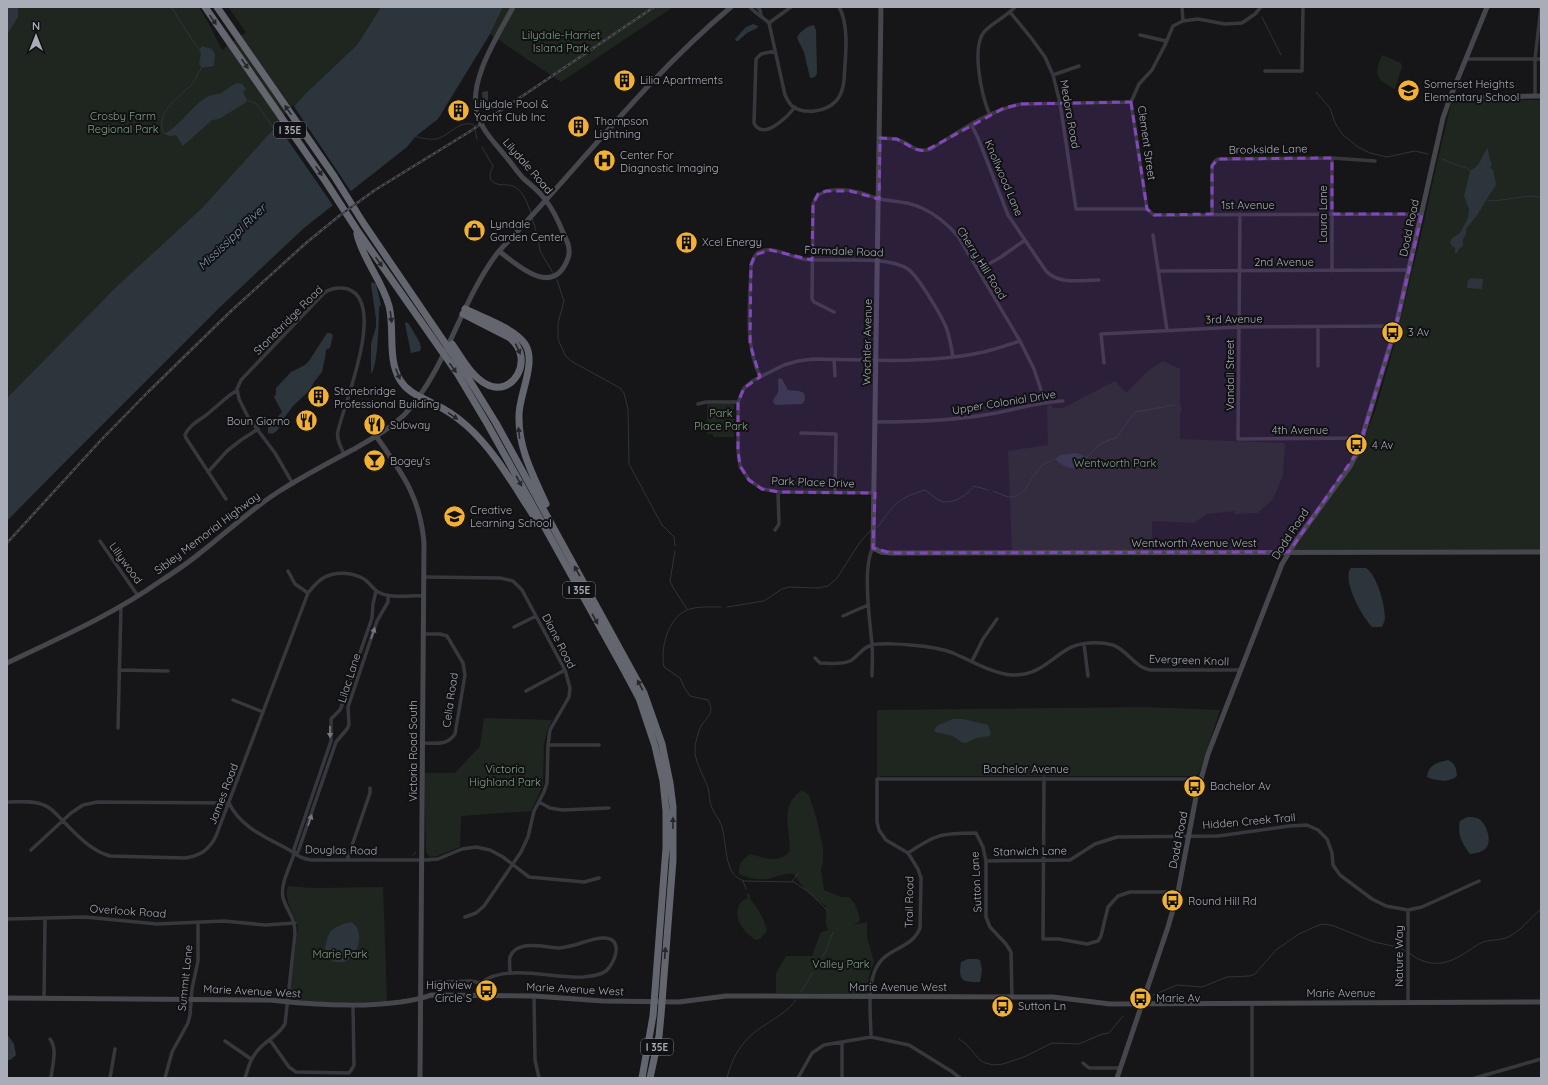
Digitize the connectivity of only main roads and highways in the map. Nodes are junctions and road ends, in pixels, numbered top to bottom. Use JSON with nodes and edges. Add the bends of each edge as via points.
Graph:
{"nodes":[{"id":1,"x":205,"y":7,"type":"edge"},
{"id":2,"x":217,"y":7,"type":"edge"},
{"id":3,"x":366,"y":227,"type":"junction"},
{"id":4,"x":356,"y":230,"type":"junction"},
{"id":5,"x":564,"y":547,"type":"junction"},
{"id":6,"x":561,"y":558,"type":"junction"},
{"id":7,"x":657,"y":1015,"type":"junction"},
{"id":8,"x":642,"y":1078,"type":"edge"},
{"id":9,"x":650,"y":1078,"type":"edge"}],
"edges":[{"from":1,"to":4,"type":"highway","number":"I 35E","one_way":true,"via":[[326,182]]},
{"from":3,"to":2,"type":"highway","number":"I 35E","one_way":true,"via":[[334,176]]},
{"from":3,"to":5,"type":"highway","number":"I 35E","via":[[462,368],[496,423]]},
{"from":5,"to":3,"type":"highway","one_way":true,"via":[[526,459],[518,429],[518,413],[529,366],[526,345],[511,331],[464,312],[515,342],[522,360],[519,372],[512,381],[502,386],[490,386],[476,376],[382,244]]},
{"from":4,"to":6,"type":"highway","number":"I 35E","one_way":true,"via":[[457,373]]},
{"from":4,"to":6,"type":"highway","one_way":true,"via":[[359,243],[378,277],[389,305],[393,360],[405,386],[419,398],[435,404],[455,417],[483,442]]},
{"from":7,"to":5,"type":"highway","number":"I 35E","one_way":true,"via":[[662,992],[673,860],[673,807],[670,783],[662,744],[644,693]]},
{"from":6,"to":7,"type":"highway","number":"I 35E","one_way":true,"via":[[639,698],[655,746],[661,774],[666,811],[666,848],[655,994]]},
{"from":7,"to":8,"type":"highway","number":"I 35E"},
{"from":7,"to":9,"type":"highway","number":"I 35E","via":[[659,1036]]}]}
